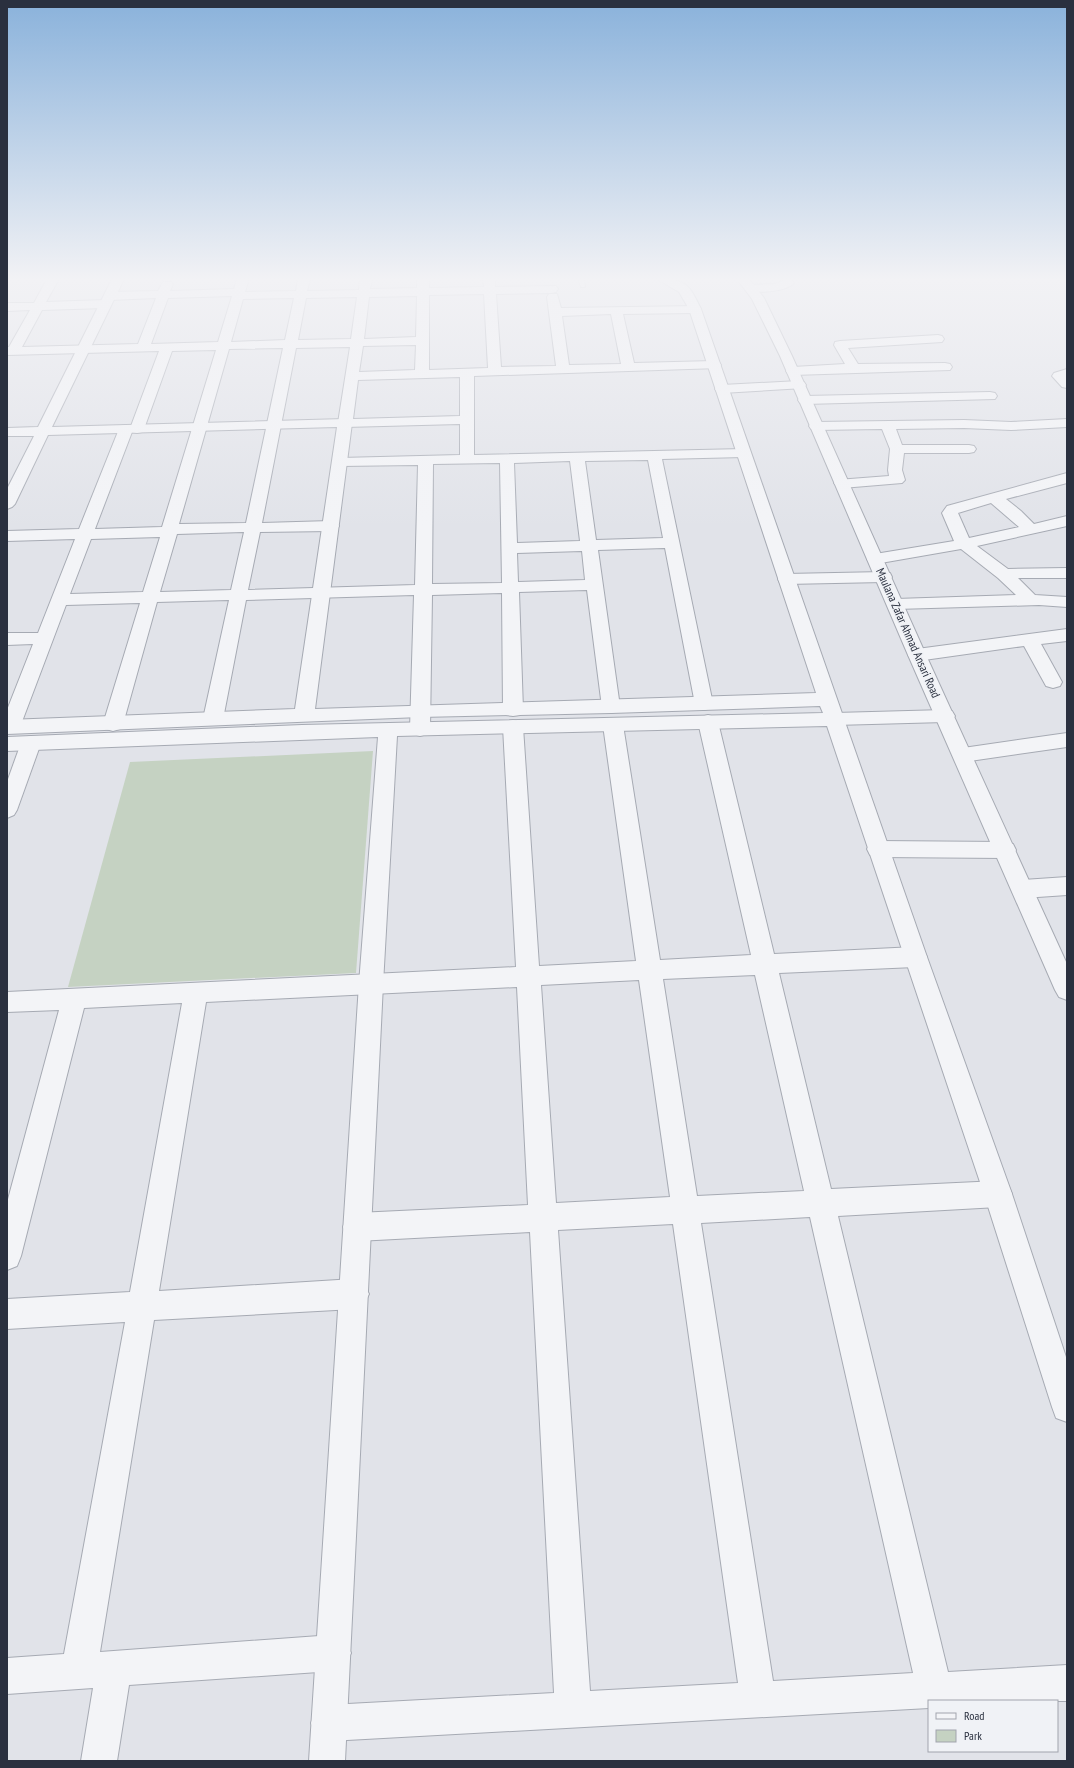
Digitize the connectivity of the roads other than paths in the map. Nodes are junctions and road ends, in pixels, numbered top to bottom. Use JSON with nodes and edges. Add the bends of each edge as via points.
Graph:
{"nodes":[{"id":1,"x":77,"y":362,"type":"edge"},
{"id":2,"x":161,"y":362,"type":"edge"},
{"id":3,"x":219,"y":362,"type":"edge"},
{"id":4,"x":287,"y":362,"type":"edge"},
{"id":5,"x":354,"y":362,"type":"edge"},
{"id":6,"x":422,"y":362,"type":"edge"},
{"id":7,"x":494,"y":362,"type":"edge"},
{"id":8,"x":562,"y":362,"type":"edge"},
{"id":9,"x":627,"y":362,"type":"edge"},
{"id":10,"x":713,"y":362,"type":"edge"},
{"id":11,"x":788,"y":362,"type":"edge"},
{"id":12,"x":850,"y":362,"type":"edge"},
{"id":13,"x":714,"y":365,"type":"junction"},
{"id":14,"x":914,"y":366,"type":"junction"},
{"id":15,"x":945,"y":366,"type":"dead end"},
{"id":16,"x":628,"y":367,"type":"junction"},
{"id":17,"x":854,"y":368,"type":"junction"},
{"id":18,"x":563,"y":370,"type":"junction"},
{"id":19,"x":467,"y":372,"type":"junction"},
{"id":20,"x":495,"y":372,"type":"junction"},
{"id":21,"x":1067,"y":373,"type":"edge"},
{"id":22,"x":422,"y":374,"type":"junction"},
{"id":23,"x":352,"y":376,"type":"junction"},
{"id":24,"x":924,"y":382,"type":"dead end"},
{"id":25,"x":799,"y":385,"type":"junction"},
{"id":26,"x":1067,"y":385,"type":"edge"},
{"id":27,"x":722,"y":389,"type":"junction"},
{"id":28,"x":1067,"y":394,"type":"edge"},
{"id":29,"x":990,"y":396,"type":"dead end"},
{"id":30,"x":948,"y":397,"type":"junction"},
{"id":31,"x":467,"y":420,"type":"junction"},
{"id":32,"x":345,"y":423,"type":"junction"},
{"id":33,"x":1067,"y":423,"type":"edge"},
{"id":34,"x":964,"y":424,"type":"junction"},
{"id":35,"x":274,"y":425,"type":"junction"},
{"id":36,"x":887,"y":425,"type":"junction"},
{"id":37,"x":816,"y":426,"type":"junction"},
{"id":38,"x":200,"y":427,"type":"junction"},
{"id":39,"x":132,"y":429,"type":"junction"},
{"id":40,"x":43,"y":431,"type":"junction"},
{"id":41,"x":7,"y":432,"type":"edge"},
{"id":42,"x":897,"y":449,"type":"junction"},
{"id":43,"x":969,"y":449,"type":"dead end"},
{"id":44,"x":744,"y":453,"type":"junction"},
{"id":45,"x":654,"y":455,"type":"junction"},
{"id":46,"x":577,"y":457,"type":"junction"},
{"id":47,"x":507,"y":459,"type":"junction"},
{"id":48,"x":426,"y":460,"type":"junction"},
{"id":49,"x":467,"y":460,"type":"junction"},
{"id":50,"x":340,"y":462,"type":"junction"},
{"id":51,"x":1067,"y":478,"type":"edge"},
{"id":52,"x":842,"y":483,"type":"junction"},
{"id":53,"x":994,"y":498,"type":"junction"},
{"id":54,"x":8,"y":501,"type":"edge"},
{"id":55,"x":1067,"y":521,"type":"edge"},
{"id":56,"x":253,"y":526,"type":"junction"},
{"id":57,"x":331,"y":526,"type":"junction"},
{"id":58,"x":1030,"y":529,"type":"junction"},
{"id":59,"x":170,"y":531,"type":"junction"},
{"id":60,"x":85,"y":534,"type":"junction"},
{"id":61,"x":7,"y":536,"type":"edge"},
{"id":62,"x":672,"y":543,"type":"junction"},
{"id":63,"x":964,"y":544,"type":"junction"},
{"id":64,"x":589,"y":546,"type":"junction"},
{"id":65,"x":509,"y":548,"type":"junction"},
{"id":66,"x":876,"y":559,"type":"junction"},
{"id":67,"x":1067,"y":573,"type":"edge"},
{"id":68,"x":1004,"y":574,"type":"junction"},
{"id":69,"x":884,"y":577,"type":"junction"},
{"id":70,"x":786,"y":579,"type":"junction"},
{"id":71,"x":594,"y":585,"type":"junction"},
{"id":72,"x":510,"y":587,"type":"junction"},
{"id":73,"x":423,"y":590,"type":"junction"},
{"id":74,"x":322,"y":592,"type":"junction"},
{"id":75,"x":239,"y":595,"type":"junction"},
{"id":76,"x":150,"y":597,"type":"junction"},
{"id":77,"x":59,"y":600,"type":"junction"},
{"id":78,"x":1030,"y":600,"type":"junction"},
{"id":79,"x":1067,"y":602,"type":"edge"},
{"id":80,"x":896,"y":604,"type":"junction"},
{"id":81,"x":1067,"y":635,"type":"edge"},
{"id":82,"x":44,"y":638,"type":"junction"},
{"id":83,"x":7,"y":639,"type":"edge"},
{"id":84,"x":1028,"y":639,"type":"junction"},
{"id":85,"x":917,"y":655,"type":"junction"},
{"id":86,"x":1053,"y":682,"type":"dead end"},
{"id":87,"x":828,"y":699,"type":"junction"},
{"id":88,"x":706,"y":713,"type":"junction"},
{"id":89,"x":304,"y":716,"type":"junction"},
{"id":90,"x":612,"y":716,"type":"junction"},
{"id":91,"x":945,"y":716,"type":"junction"},
{"id":92,"x":214,"y":719,"type":"junction"},
{"id":93,"x":513,"y":719,"type":"junction"},
{"id":94,"x":835,"y":719,"type":"junction"},
{"id":95,"x":420,"y":720,"type":"junction"},
{"id":96,"x":113,"y":724,"type":"junction"},
{"id":97,"x":388,"y":730,"type":"junction"},
{"id":98,"x":8,"y":733,"type":"edge"},
{"id":99,"x":1067,"y":740,"type":"edge"},
{"id":100,"x":31,"y":743,"type":"junction"},
{"id":101,"x":963,"y":755,"type":"junction"},
{"id":102,"x":8,"y":803,"type":"edge"},
{"id":103,"x":878,"y":849,"type":"junction"},
{"id":104,"x":1005,"y":850,"type":"junction"},
{"id":105,"x":1067,"y":886,"type":"edge"},
{"id":106,"x":1022,"y":889,"type":"junction"},
{"id":107,"x":915,"y":957,"type":"junction"},
{"id":108,"x":765,"y":965,"type":"junction"},
{"id":109,"x":649,"y":970,"type":"junction"},
{"id":110,"x":528,"y":976,"type":"junction"},
{"id":111,"x":1066,"y":983,"type":"edge"},
{"id":112,"x":371,"y":984,"type":"junction"},
{"id":113,"x":196,"y":993,"type":"junction"},
{"id":114,"x":74,"y":999,"type":"junction"},
{"id":115,"x":7,"y":1002,"type":"edge"},
{"id":116,"x":998,"y":1194,"type":"junction"},
{"id":117,"x":821,"y":1203,"type":"junction"},
{"id":118,"x":685,"y":1210,"type":"junction"},
{"id":119,"x":543,"y":1217,"type":"junction"},
{"id":120,"x":357,"y":1227,"type":"junction"},
{"id":121,"x":7,"y":1256,"type":"edge"},
{"id":122,"x":354,"y":1294,"type":"junction"},
{"id":123,"x":142,"y":1306,"type":"junction"},
{"id":124,"x":7,"y":1314,"type":"edge"},
{"id":125,"x":1067,"y":1407,"type":"edge"},
{"id":126,"x":333,"y":1653,"type":"junction"},
{"id":127,"x":114,"y":1668,"type":"junction"},
{"id":128,"x":79,"y":1671,"type":"junction"},
{"id":129,"x":7,"y":1676,"type":"edge"},
{"id":130,"x":1067,"y":1683,"type":"edge"},
{"id":131,"x":935,"y":1690,"type":"junction"},
{"id":132,"x":758,"y":1700,"type":"junction"},
{"id":133,"x":573,"y":1709,"type":"junction"},
{"id":134,"x":329,"y":1723,"type":"junction"},
{"id":135,"x":99,"y":1761,"type":"edge"},
{"id":136,"x":327,"y":1761,"type":"edge"}],
"edges":[{"from":1,"to":40,"type":"street"},
{"from":2,"to":39,"type":"street"},
{"from":3,"to":38,"type":"street"},
{"from":4,"to":35,"type":"street"},
{"from":5,"to":23,"type":"street"},
{"from":6,"to":22,"type":"street"},
{"from":7,"to":20,"type":"street"},
{"from":8,"to":18,"type":"street"},
{"from":9,"to":16,"type":"street"},
{"from":10,"to":13,"type":"street"},
{"from":11,"to":25,"type":"street","name":"Maulana Zafar Ahmad Ansari Road"},
{"from":12,"to":17,"type":"street"},
{"from":13,"to":16,"type":"street"},
{"from":13,"to":27,"type":"street"},
{"from":14,"to":15,"type":"street"},
{"from":14,"to":17,"type":"street"},
{"from":14,"to":24,"type":"street"},
{"from":16,"to":18,"type":"street"},
{"from":17,"to":25,"type":"street"},
{"from":18,"to":20,"type":"street"},
{"from":19,"to":20,"type":"street"},
{"from":19,"to":22,"type":"street"},
{"from":19,"to":31,"type":"street"},
{"from":21,"to":26,"type":"street","via":[[1060,376]]},
{"from":22,"to":23,"type":"street"},
{"from":23,"to":32,"type":"street"},
{"from":25,"to":27,"type":"street"},
{"from":25,"to":30,"type":"street"},
{"from":25,"to":37,"type":"street","name":"Maulana Zafar Ahmad Ansari Road"},
{"from":26,"to":28,"type":"street"},
{"from":27,"to":44,"type":"street"},
{"from":29,"to":30,"type":"street"},
{"from":30,"to":34,"type":"street"},
{"from":31,"to":32,"type":"street"},
{"from":31,"to":49,"type":"street"},
{"from":32,"to":35,"type":"street"},
{"from":32,"to":50,"type":"street"},
{"from":33,"to":34,"type":"street","via":[[1011,426]]},
{"from":34,"to":36,"type":"street"},
{"from":35,"to":38,"type":"street"},
{"from":35,"to":56,"type":"street"},
{"from":36,"to":37,"type":"street"},
{"from":36,"to":42,"type":"street"},
{"from":37,"to":52,"type":"street","name":"Maulana Zafar Ahmad Ansari Road"},
{"from":38,"to":39,"type":"street"},
{"from":38,"to":59,"type":"street"},
{"from":39,"to":40,"type":"street"},
{"from":39,"to":60,"type":"street"},
{"from":40,"to":41,"type":"street"},
{"from":40,"to":54,"type":"street"},
{"from":42,"to":43,"type":"street"},
{"from":42,"to":52,"type":"street","via":[[897,480]]},
{"from":44,"to":45,"type":"street"},
{"from":44,"to":70,"type":"street"},
{"from":45,"to":46,"type":"street"},
{"from":45,"to":62,"type":"street"},
{"from":46,"to":47,"type":"street"},
{"from":46,"to":64,"type":"street"},
{"from":47,"to":49,"type":"street"},
{"from":47,"to":65,"type":"street"},
{"from":48,"to":49,"type":"street"},
{"from":48,"to":50,"type":"street"},
{"from":48,"to":73,"type":"street"},
{"from":50,"to":57,"type":"street"},
{"from":51,"to":53,"type":"street"},
{"from":52,"to":66,"type":"street","name":"Maulana Zafar Ahmad Ansari Road"},
{"from":53,"to":58,"type":"street"},
{"from":53,"to":63,"type":"street","via":[[953,509],[950,513]]},
{"from":55,"to":58,"type":"street"},
{"from":56,"to":57,"type":"street"},
{"from":56,"to":59,"type":"street"},
{"from":56,"to":75,"type":"street"},
{"from":57,"to":74,"type":"street"},
{"from":58,"to":63,"type":"street"},
{"from":59,"to":60,"type":"street"},
{"from":59,"to":76,"type":"street"},
{"from":60,"to":61,"type":"street"},
{"from":60,"to":77,"type":"street"},
{"from":62,"to":64,"type":"street"},
{"from":62,"to":88,"type":"street"},
{"from":63,"to":66,"type":"street"},
{"from":63,"to":68,"type":"street"},
{"from":64,"to":65,"type":"street"},
{"from":64,"to":71,"type":"street"},
{"from":65,"to":72,"type":"street"},
{"from":66,"to":69,"type":"street","name":"Maulana Zafar Ahmad Ansari Road"},
{"from":67,"to":68,"type":"street"},
{"from":68,"to":78,"type":"street"},
{"from":69,"to":70,"type":"street"},
{"from":69,"to":80,"type":"street","name":"Maulana Zafar Ahmad Ansari Road"},
{"from":70,"to":87,"type":"street"},
{"from":71,"to":72,"type":"street"},
{"from":71,"to":90,"type":"street"},
{"from":72,"to":73,"type":"street"},
{"from":72,"to":93,"type":"street"},
{"from":73,"to":74,"type":"street"},
{"from":73,"to":95,"type":"street"},
{"from":74,"to":75,"type":"street"},
{"from":74,"to":89,"type":"street"},
{"from":75,"to":76,"type":"street"},
{"from":75,"to":92,"type":"street"},
{"from":76,"to":77,"type":"street"},
{"from":76,"to":96,"type":"street"},
{"from":77,"to":82,"type":"street"},
{"from":78,"to":79,"type":"street"},
{"from":78,"to":80,"type":"street"},
{"from":80,"to":85,"type":"street","name":"Maulana Zafar Ahmad Ansari Road"},
{"from":81,"to":84,"type":"street"},
{"from":82,"to":83,"type":"street"},
{"from":82,"to":98,"type":"street"},
{"from":84,"to":85,"type":"street"},
{"from":84,"to":86,"type":"street"},
{"from":85,"to":91,"type":"street","name":"Maulana Zafar Ahmad Ansari Road"},
{"from":87,"to":88,"type":"street"},
{"from":87,"to":94,"type":"street"},
{"from":88,"to":90,"type":"street"},
{"from":88,"to":94,"type":"street"},
{"from":88,"to":108,"type":"street"},
{"from":89,"to":92,"type":"street"},
{"from":89,"to":95,"type":"street"},
{"from":90,"to":93,"type":"street"},
{"from":90,"to":109,"type":"street"},
{"from":91,"to":94,"type":"street"},
{"from":91,"to":101,"type":"street","name":"Maulana Zafar Ahmad Ansari Road"},
{"from":92,"to":96,"type":"street"},
{"from":93,"to":95,"type":"street"},
{"from":93,"to":110,"type":"street"},
{"from":94,"to":103,"type":"street"},
{"from":95,"to":97,"type":"street"},
{"from":96,"to":98,"type":"street"},
{"from":97,"to":100,"type":"street"},
{"from":97,"to":112,"type":"street"},
{"from":98,"to":100,"type":"street"},
{"from":99,"to":101,"type":"street"},
{"from":100,"to":102,"type":"street"},
{"from":101,"to":104,"type":"street","name":"Maulana Zafar Ahmad Ansari Road"},
{"from":103,"to":104,"type":"street"},
{"from":103,"to":107,"type":"street"},
{"from":104,"to":106,"type":"street","name":"Maulana Zafar Ahmad Ansari Road"},
{"from":105,"to":106,"type":"street"},
{"from":106,"to":111,"type":"street","name":"Maulana Zafar Ahmad Ansari Road"},
{"from":107,"to":108,"type":"street"},
{"from":107,"to":116,"type":"street"},
{"from":108,"to":109,"type":"street"},
{"from":108,"to":117,"type":"street"},
{"from":109,"to":110,"type":"street"},
{"from":109,"to":118,"type":"street"},
{"from":110,"to":112,"type":"street"},
{"from":110,"to":119,"type":"street"},
{"from":112,"to":113,"type":"street"},
{"from":112,"to":120,"type":"street"},
{"from":113,"to":114,"type":"street"},
{"from":113,"to":123,"type":"street"},
{"from":114,"to":115,"type":"street"},
{"from":114,"to":121,"type":"street"},
{"from":116,"to":117,"type":"street"},
{"from":116,"to":125,"type":"street"},
{"from":117,"to":118,"type":"street"},
{"from":117,"to":131,"type":"street"},
{"from":118,"to":119,"type":"street"},
{"from":118,"to":132,"type":"street"},
{"from":119,"to":120,"type":"street"},
{"from":119,"to":133,"type":"street"},
{"from":120,"to":122,"type":"street"},
{"from":122,"to":123,"type":"street"},
{"from":122,"to":126,"type":"street"},
{"from":123,"to":124,"type":"street"},
{"from":123,"to":128,"type":"street"},
{"from":126,"to":127,"type":"street"},
{"from":126,"to":134,"type":"street"},
{"from":127,"to":128,"type":"street"},
{"from":127,"to":135,"type":"street"},
{"from":128,"to":129,"type":"street"},
{"from":130,"to":131,"type":"street"},
{"from":131,"to":132,"type":"street"},
{"from":132,"to":133,"type":"street"},
{"from":133,"to":134,"type":"street"},
{"from":134,"to":136,"type":"street"}]}
